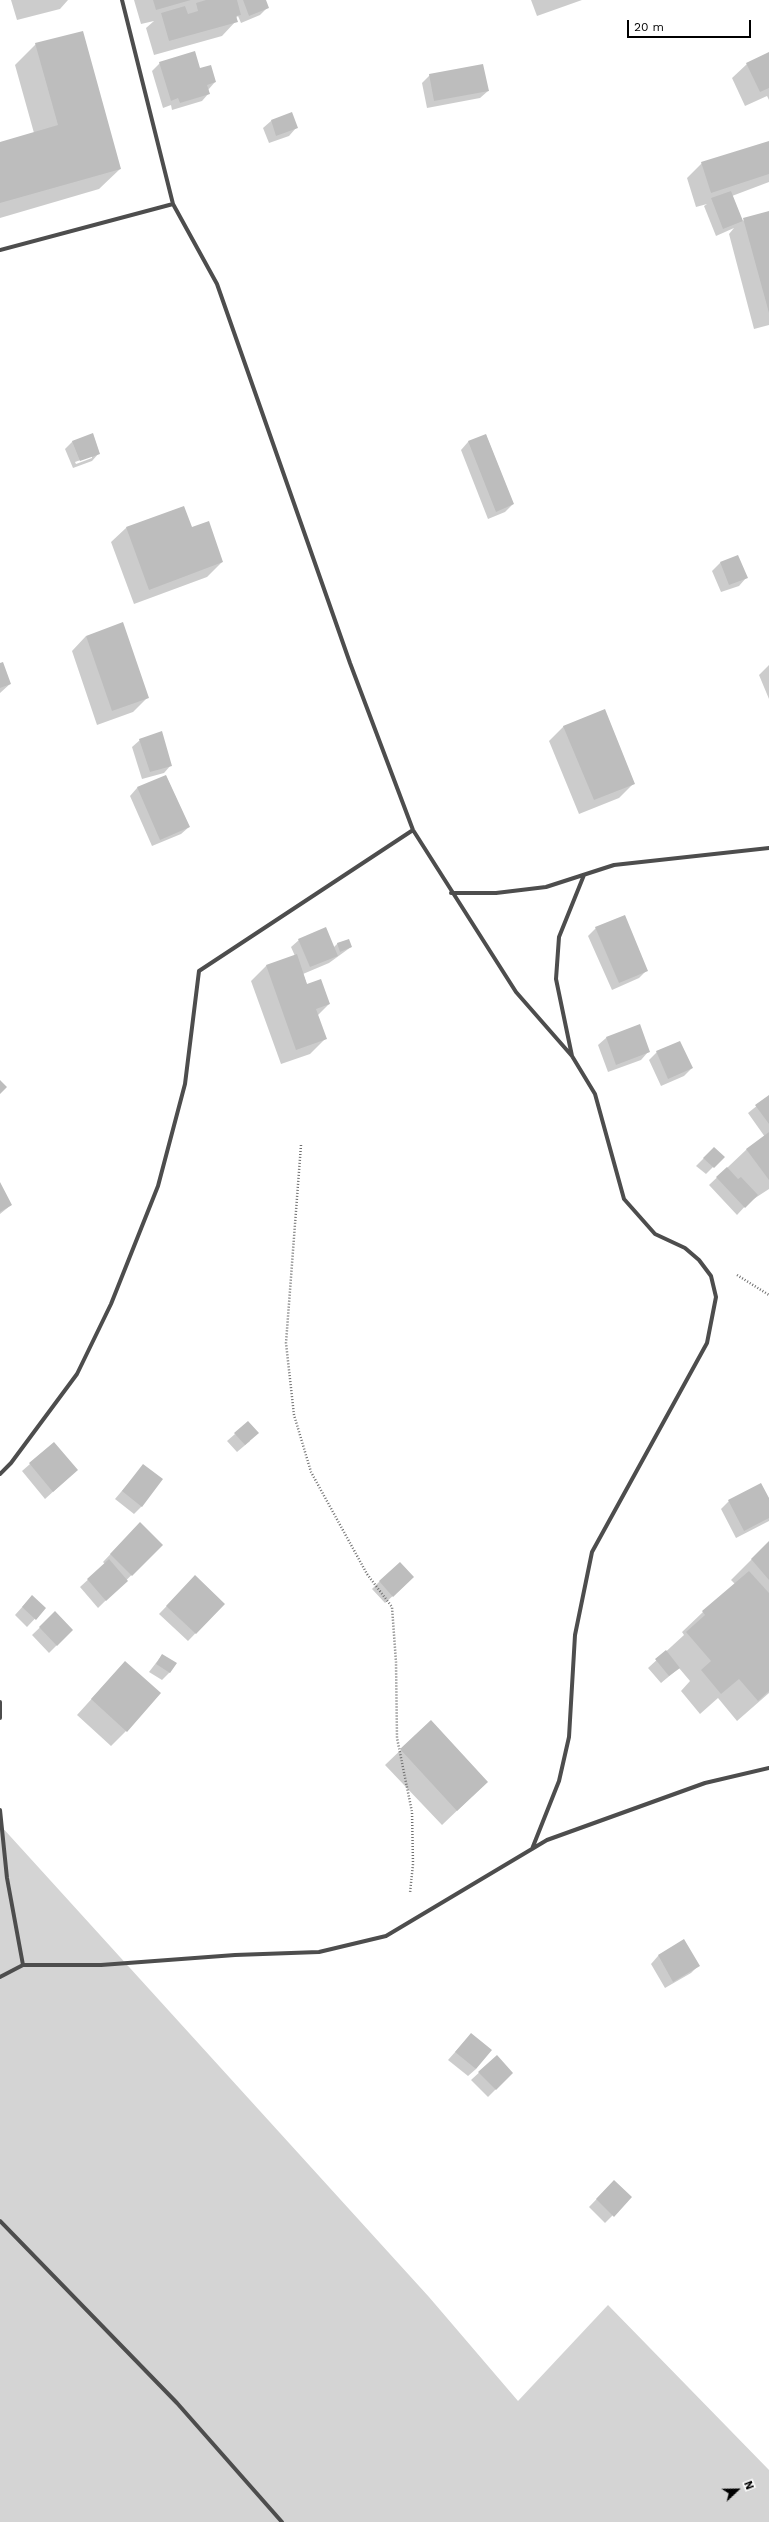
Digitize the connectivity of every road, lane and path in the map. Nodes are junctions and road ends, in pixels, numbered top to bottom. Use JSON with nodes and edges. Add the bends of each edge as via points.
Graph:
{"nodes":[{"id":1,"x":122,"y":0,"type":"edge"},
{"id":2,"x":173,"y":204,"type":"junction"},
{"id":3,"x":0,"y":250,"type":"edge"},
{"id":4,"x":413,"y":830,"type":"junction"},
{"id":5,"x":769,"y":848,"type":"edge"},
{"id":6,"x":584,"y":875,"type":"junction"},
{"id":7,"x":451,"y":893,"type":"junction"},
{"id":8,"x":572,"y":1056,"type":"junction"},
{"id":9,"x":301,"y":1145,"type":"dead end"},
{"id":10,"x":0,"y":1474,"type":"edge"},
{"id":11,"x":0,"y":1702,"type":"edge"},
{"id":12,"x":0,"y":1718,"type":"edge"},
{"id":13,"x":769,"y":1768,"type":"edge"},
{"id":14,"x":0,"y":1810,"type":"edge"},
{"id":15,"x":532,"y":1849,"type":"junction"},
{"id":16,"x":405,"y":1925,"type":"junction"},
{"id":17,"x":23,"y":1965,"type":"junction"},
{"id":18,"x":0,"y":1977,"type":"edge"},
{"id":19,"x":0,"y":2221,"type":"edge"},
{"id":20,"x":282,"y":2522,"type":"edge"}],
"edges":[{"from":1,"to":2,"type":"street"},
{"from":2,"to":3,"type":"street"},
{"from":2,"to":4,"type":"street","via":[[217,284],[350,663]]},
{"from":4,"to":7,"type":"street"},
{"from":4,"to":10,"type":"street","via":[[199,971],[185,1084],[158,1186],[111,1304],[77,1374],[11,1463]]},
{"from":5,"to":6,"type":"street","via":[[614,865]]},
{"from":6,"to":7,"type":"street","via":[[546,887],[496,893]]},
{"from":6,"to":8,"type":"street","via":[[559,937],[556,979]]},
{"from":7,"to":8,"type":"street","via":[[516,992]]},
{"from":8,"to":15,"type":"street","via":[[595,1094],[624,1199],[655,1234],[685,1248],[699,1260],[711,1276],[716,1297],[707,1343],[592,1552],[575,1634],[569,1737],[559,1780]]},
{"from":9,"to":16,"type":"path","via":[[286,1343],[294,1415],[311,1472],[367,1574],[392,1607],[397,1738],[412,1812],[413,1864]]},
{"from":11,"to":12,"type":"street"},
{"from":13,"to":15,"type":"street","via":[[705,1783],[547,1840]]},
{"from":14,"to":17,"type":"street","via":[[7,1878]]},
{"from":15,"to":16,"type":"street"},
{"from":16,"to":17,"type":"street","via":[[386,1936],[319,1952],[234,1955],[101,1965]]},
{"from":17,"to":18,"type":"street"},
{"from":19,"to":20,"type":"street","via":[[176,2403]]}]}
